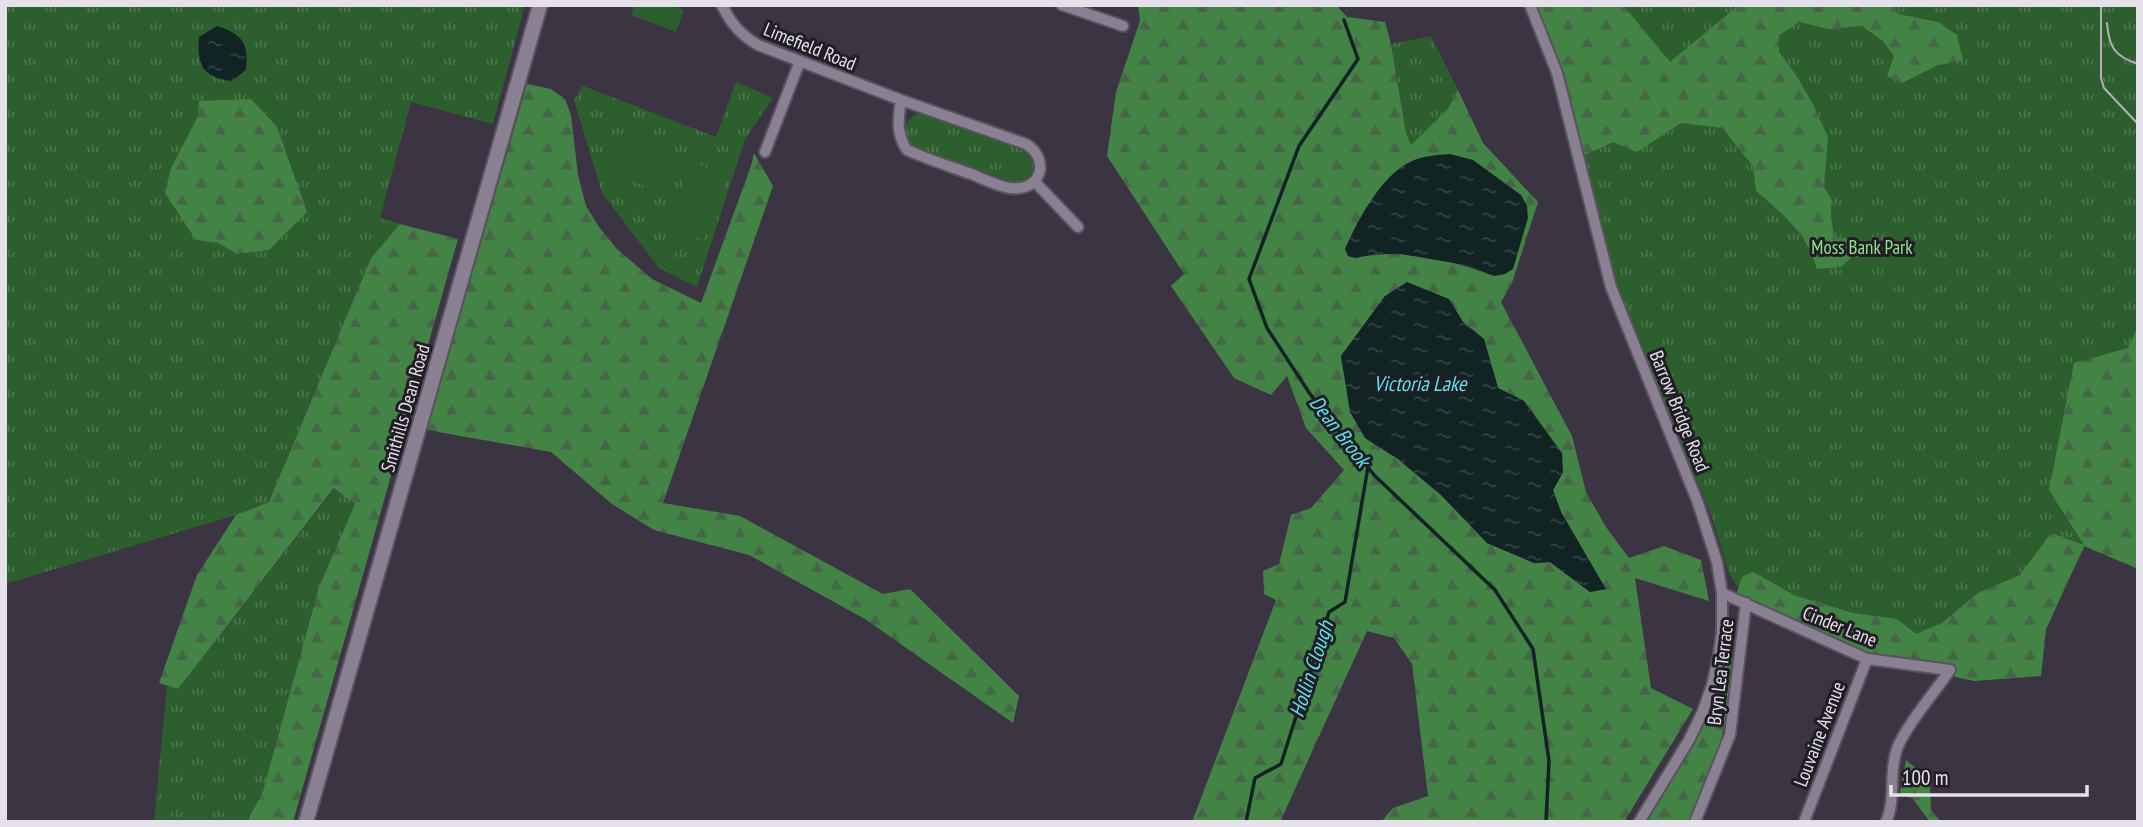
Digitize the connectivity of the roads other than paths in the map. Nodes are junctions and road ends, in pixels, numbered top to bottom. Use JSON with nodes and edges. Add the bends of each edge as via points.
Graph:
{"nodes":[{"id":1,"x":540,"y":5,"type":"edge"},
{"id":2,"x":722,"y":5,"type":"edge"},
{"id":3,"x":1062,"y":5,"type":"edge"},
{"id":4,"x":1530,"y":5,"type":"edge"},
{"id":5,"x":1123,"y":26,"type":"dead end"},
{"id":6,"x":800,"y":61,"type":"junction"},
{"id":7,"x":901,"y":100,"type":"junction"},
{"id":8,"x":765,"y":152,"type":"dead end"},
{"id":9,"x":1035,"y":182,"type":"junction"},
{"id":10,"x":1077,"y":227,"type":"dead end"},
{"id":11,"x":1722,"y":593,"type":"junction"},
{"id":12,"x":1746,"y":603,"type":"junction"},
{"id":13,"x":1867,"y":659,"type":"junction"},
{"id":14,"x":306,"y":822,"type":"edge"},
{"id":15,"x":1639,"y":822,"type":"edge"},
{"id":16,"x":1695,"y":822,"type":"edge"},
{"id":17,"x":1804,"y":822,"type":"edge"},
{"id":18,"x":1886,"y":822,"type":"edge"}],
"edges":[{"from":1,"to":14,"type":"street","name":"Smithills Dean Road"},
{"from":2,"to":6,"type":"street","name":"Limefield Road","via":[[741,35]]},
{"from":3,"to":5,"type":"street"},
{"from":4,"to":11,"type":"street","name":"Barrow Bridge Road","via":[[1557,72],[1611,287],[1698,503]]},
{"from":6,"to":7,"type":"street","name":"Limefield Road"},
{"from":6,"to":8,"type":"street"},
{"from":7,"to":9,"type":"street","name":"Limefield Road","via":[[1031,147],[1041,169]]},
{"from":7,"to":9,"type":"street","via":[[898,129],[907,150],[1007,187]]},
{"from":9,"to":10,"type":"street"},
{"from":11,"to":12,"type":"street","name":"Cinder Lane"},
{"from":11,"to":15,"type":"street","name":"Barrow Bridge Road","via":[[1718,659],[1703,711]]},
{"from":12,"to":13,"type":"street","name":"Cinder Lane"},
{"from":12,"to":16,"type":"street","name":"Bryn Lea Terrace","via":[[1730,735]]},
{"from":13,"to":17,"type":"street","name":"Louvaine Avenue"},
{"from":13,"to":18,"type":"street","name":"Cinder Lane","via":[[1950,670],[1896,751]]}]}
